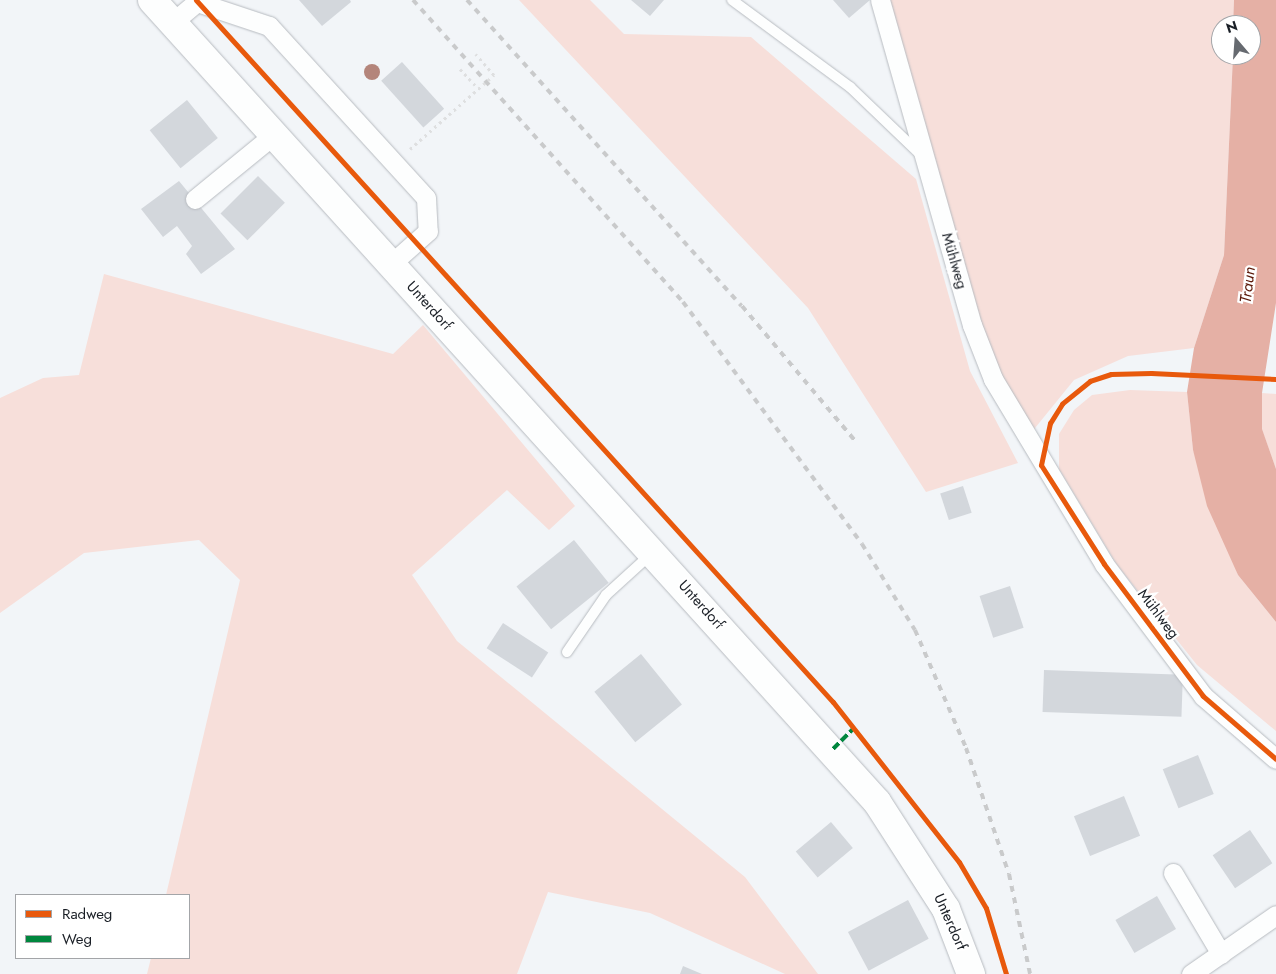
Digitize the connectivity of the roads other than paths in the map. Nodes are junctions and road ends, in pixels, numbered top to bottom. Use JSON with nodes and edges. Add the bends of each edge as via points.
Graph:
{"nodes":[{"id":1,"x":152,"y":0,"type":"edge"},
{"id":2,"x":732,"y":0,"type":"edge"},
{"id":3,"x":880,"y":0,"type":"edge"},
{"id":4,"x":198,"y":1,"type":"edge"},
{"id":5,"x":172,"y":22,"type":"junction"},
{"id":6,"x":272,"y":136,"type":"junction"},
{"id":7,"x":924,"y":159,"type":"junction"},
{"id":8,"x":195,"y":199,"type":"dead end"},
{"id":9,"x":391,"y":264,"type":"junction"},
{"id":10,"x":653,"y":552,"type":"junction"},
{"id":11,"x":567,"y":652,"type":"dead end"},
{"id":12,"x":1276,"y":759,"type":"edge"},
{"id":13,"x":1173,"y":873,"type":"dead end"},
{"id":14,"x":1276,"y":917,"type":"edge"},
{"id":15,"x":1221,"y":954,"type":"junction"},
{"id":16,"x":971,"y":974,"type":"edge"},
{"id":17,"x":1191,"y":974,"type":"edge"}],
"edges":[{"from":1,"to":5,"type":"main road","name":"Unterdorf"},
{"from":2,"to":7,"type":"lane","via":[[850,87]]},
{"from":3,"to":7,"type":"street","name":"Mühlweg"},
{"from":4,"to":5,"type":"street"},
{"from":4,"to":9,"type":"street","via":[[269,26],[426,198],[428,231]]},
{"from":5,"to":6,"type":"main road","name":"Unterdorf"},
{"from":6,"to":8,"type":"street"},
{"from":6,"to":9,"type":"main road","name":"Unterdorf"},
{"from":7,"to":12,"type":"street","name":"Mühlweg","via":[[972,325],[993,379],[1041,466],[1104,564],[1203,696]]},
{"from":9,"to":10,"type":"main road","name":"Unterdorf"},
{"from":10,"to":11,"type":"lane","via":[[606,595]]},
{"from":10,"to":16,"type":"main road","name":"Unterdorf","via":[[877,802],[946,909]]},
{"from":13,"to":15,"type":"street"},
{"from":14,"to":15,"type":"street"},
{"from":15,"to":17,"type":"street"}]}
